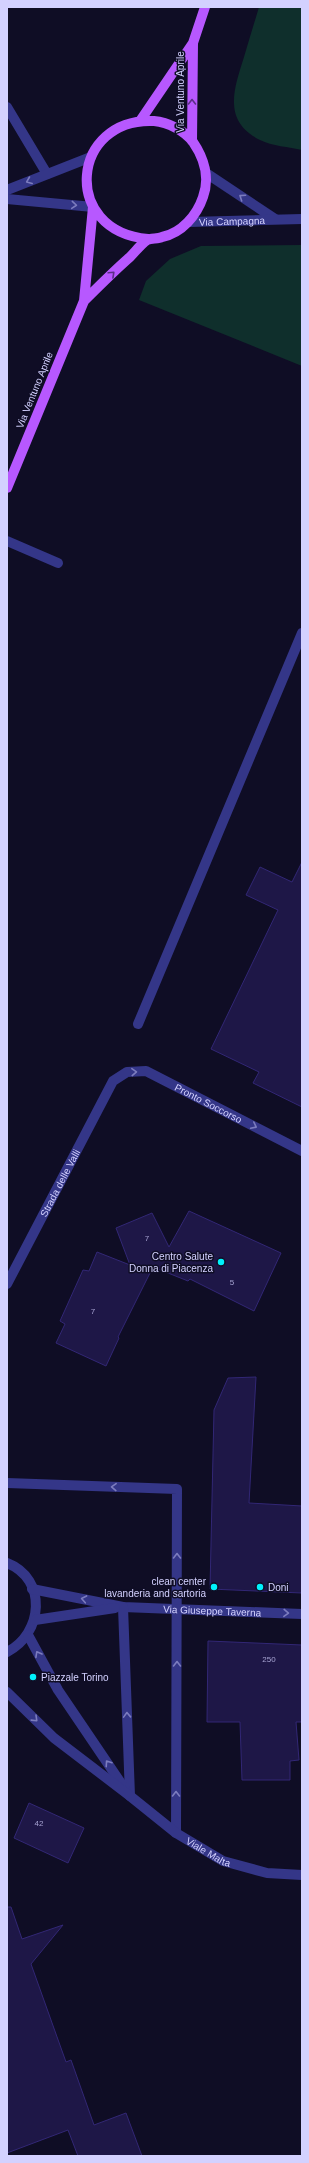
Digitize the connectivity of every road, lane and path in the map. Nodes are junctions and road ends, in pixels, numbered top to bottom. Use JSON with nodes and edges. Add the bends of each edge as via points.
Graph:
{"nodes":[{"id":1,"x":205,"y":7,"type":"edge"},
{"id":2,"x":192,"y":43,"type":"junction"},
{"id":3,"x":7,"y":107,"type":"edge"},
{"id":4,"x":140,"y":121,"type":"junction"},
{"id":5,"x":192,"y":141,"type":"junction"},
{"id":6,"x":91,"y":157,"type":"junction"},
{"id":7,"x":206,"y":173,"type":"junction"},
{"id":8,"x":47,"y":174,"type":"junction"},
{"id":9,"x":7,"y":190,"type":"edge"},
{"id":10,"x":7,"y":199,"type":"edge"},
{"id":11,"x":93,"y":207,"type":"junction"},
{"id":12,"x":275,"y":219,"type":"junction"},
{"id":13,"x":302,"y":219,"type":"edge"},
{"id":14,"x":189,"y":222,"type":"junction"},
{"id":15,"x":148,"y":240,"type":"junction"},
{"id":16,"x":84,"y":301,"type":"junction"},
{"id":17,"x":7,"y":488,"type":"edge"},
{"id":18,"x":7,"y":541,"type":"edge"},
{"id":19,"x":58,"y":563,"type":"dead end"},
{"id":20,"x":302,"y":633,"type":"edge"},
{"id":21,"x":138,"y":1024,"type":"dead end"},
{"id":22,"x":113,"y":1081,"type":"joint"},
{"id":23,"x":302,"y":1151,"type":"edge"},
{"id":24,"x":7,"y":1284,"type":"edge"},
{"id":25,"x":7,"y":1483,"type":"edge"},
{"id":26,"x":7,"y":1564,"type":"edge"},
{"id":27,"x":32,"y":1589,"type":"junction"},
{"id":28,"x":122,"y":1607,"type":"junction"},
{"id":29,"x":177,"y":1609,"type":"junction"},
{"id":30,"x":302,"y":1614,"type":"edge"},
{"id":31,"x":35,"y":1620,"type":"junction"},
{"id":32,"x":28,"y":1635,"type":"junction"},
{"id":33,"x":7,"y":1652,"type":"edge"},
{"id":34,"x":7,"y":1692,"type":"edge"},
{"id":35,"x":130,"y":1796,"type":"junction"},
{"id":36,"x":176,"y":1833,"type":"junction"},
{"id":37,"x":302,"y":1875,"type":"edge"}],
"edges":[{"from":1,"to":2,"type":"main road","name":"Via Ventuno Aprile"},
{"from":2,"to":4,"type":"main road","name":"Via Ventuno Aprile"},
{"from":5,"to":2,"type":"main road","name":"Via Ventuno Aprile","one_way":true},
{"from":3,"to":8,"type":"street"},
{"from":4,"to":5,"type":"main road","name":"Via Ventuno Aprile","via":[[159,122],[177,128]]},
{"from":4,"to":6,"type":"main road","name":"Via Ventuno Aprile","via":[[124,124],[111,132],[99,143]]},
{"from":5,"to":7,"type":"main road","name":"Via Ventuno Aprile","via":[[201,156]]},
{"from":6,"to":8,"type":"street"},
{"from":6,"to":11,"type":"main road","name":"Via Ventuno Aprile","via":[[87,173],[87,190]]},
{"from":12,"to":7,"type":"street","name":"Via Campagna","one_way":true},
{"from":7,"to":14,"type":"main road","name":"Via Ventuno Aprile","via":[[205,191],[200,208]]},
{"from":8,"to":9,"type":"street","one_way":true},
{"from":10,"to":11,"type":"street","one_way":true},
{"from":11,"to":15,"type":"main road","name":"Via Ventuno Aprile","via":[[102,221],[116,231],[131,238]]},
{"from":11,"to":16,"type":"main road","name":"Via Ventuno Aprile"},
{"from":12,"to":13,"type":"street","name":"Via Campagna"},
{"from":12,"to":14,"type":"street","name":"Via Campagna"},
{"from":14,"to":15,"type":"main road","name":"Via Ventuno Aprile","via":[[177,231]]},
{"from":16,"to":15,"type":"main road","name":"Via Ventuno Aprile","one_way":true},
{"from":16,"to":17,"type":"main road","name":"Via Ventuno Aprile"},
{"from":18,"to":19,"type":"street"},
{"from":20,"to":21,"type":"street"},
{"from":22,"to":23,"type":"street","name":"Pronto Soccorso","one_way":true,"via":[[127,1072],[146,1071]]},
{"from":22,"to":24,"type":"street","name":"Strada delle Valli"},
{"from":29,"to":25,"type":"street","one_way":true,"via":[[177,1489]]},
{"from":26,"to":27,"type":"street","via":[[24,1575]]},
{"from":28,"to":27,"type":"street","name":"Via Giuseppe Taverna","one_way":true},
{"from":27,"to":31,"type":"street","via":[[36,1604]]},
{"from":28,"to":29,"type":"street","name":"Via Giuseppe Taverna"},
{"from":28,"to":31,"type":"street","name":"Via Giuseppe Taverna"},
{"from":35,"to":28,"type":"street","one_way":true},
{"from":29,"to":30,"type":"street","name":"Via Giuseppe Taverna","one_way":true},
{"from":36,"to":29,"type":"street","one_way":true},
{"from":31,"to":32,"type":"street"},
{"from":32,"to":33,"type":"street","via":[[17,1647]]},
{"from":35,"to":32,"type":"street","name":"Viale Malta","one_way":true,"via":[[58,1690]]},
{"from":34,"to":35,"type":"street","name":"Viale Malta","one_way":true,"via":[[54,1738]]},
{"from":35,"to":36,"type":"street","name":"Viale Malta"},
{"from":36,"to":37,"type":"street","name":"Viale Malta","via":[[223,1861],[267,1873]]}]}
